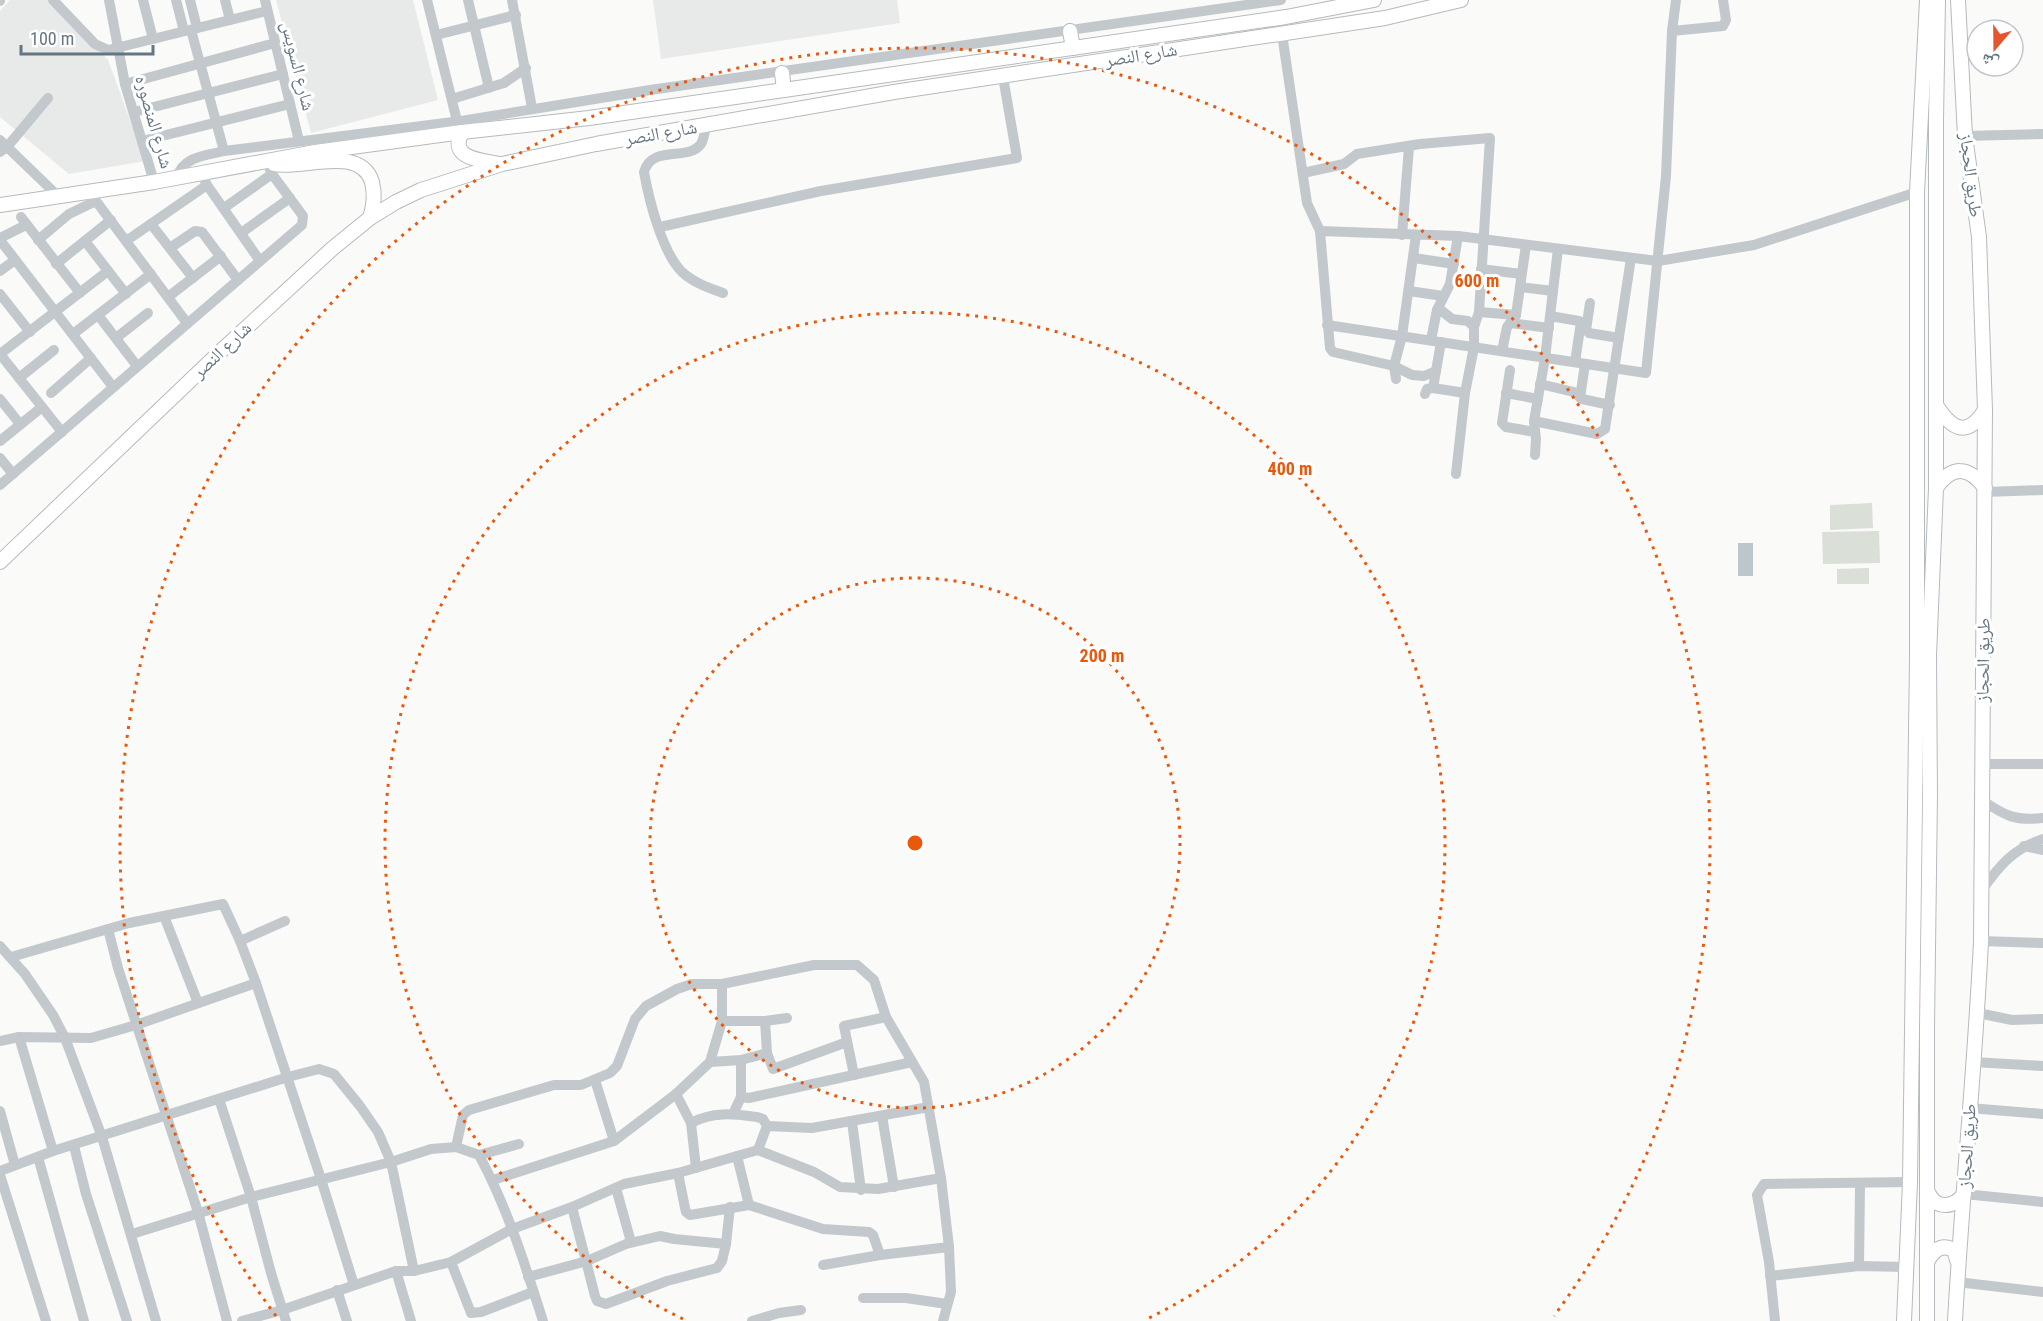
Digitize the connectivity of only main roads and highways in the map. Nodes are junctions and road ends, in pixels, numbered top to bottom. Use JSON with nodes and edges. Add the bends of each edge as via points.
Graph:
{"nodes":[{"id":1,"x":1374,"y":0,"type":"edge"},
{"id":2,"x":1461,"y":0,"type":"edge"},
{"id":3,"x":1927,"y":0,"type":"edge"},
{"id":4,"x":1938,"y":0,"type":"edge"},
{"id":5,"x":1958,"y":0,"type":"edge"},
{"id":6,"x":1070,"y":31,"type":"road end"},
{"id":7,"x":1073,"y":48,"type":"junction"},
{"id":8,"x":782,"y":73,"type":"road end"},
{"id":9,"x":784,"y":90,"type":"junction"},
{"id":10,"x":459,"y":127,"type":"junction"},
{"id":11,"x":266,"y":160,"type":"junction"},
{"id":12,"x":502,"y":164,"type":"junction"},
{"id":13,"x":0,"y":206,"type":"edge"},
{"id":14,"x":370,"y":218,"type":"junction"},
{"id":15,"x":1936,"y":405,"type":"junction"},
{"id":16,"x":1985,"y":410,"type":"junction"},
{"id":17,"x":1936,"y":488,"type":"junction"},
{"id":18,"x":1985,"y":490,"type":"junction"},
{"id":19,"x":1,"y":560,"type":"edge"},
{"id":20,"x":1912,"y":1009,"type":"junction"},
{"id":21,"x":1927,"y":1028,"type":"junction"},
{"id":22,"x":1928,"y":1192,"type":"junction"},
{"id":23,"x":1964,"y":1194,"type":"junction"},
{"id":24,"x":1927,"y":1262,"type":"junction"},
{"id":25,"x":1958,"y":1262,"type":"junction"},
{"id":26,"x":1904,"y":1321,"type":"edge"},
{"id":27,"x":1927,"y":1321,"type":"edge"},
{"id":28,"x":1955,"y":1321,"type":"edge"}],
"edges":[{"from":1,"to":7,"type":"main road","name":"شارع النصر"},
{"from":2,"to":12,"type":"main road","name":"شارع النصر","via":[[1385,18],[894,92]]},
{"from":3,"to":20,"type":"main road","via":[[1917,192]]},
{"from":4,"to":15,"type":"main road"},
{"from":5,"to":16,"type":"main road","name":"طريق الحجاز","via":[[1965,136],[1978,237]]},
{"from":6,"to":7,"type":"main road"},
{"from":7,"to":9,"type":"main road","name":"شارع النصر"},
{"from":8,"to":9,"type":"main road"},
{"from":9,"to":10,"type":"main road","name":"شارع النصر","via":[[589,118]]},
{"from":10,"to":11,"type":"main road","name":"شارع النصر"},
{"from":10,"to":12,"type":"main road","via":[[463,154]]},
{"from":11,"to":13,"type":"main road","name":"شارع النصر","via":[[204,179],[177,177],[93,196]]},
{"from":11,"to":14,"type":"main road","via":[[289,166],[345,160],[360,166],[373,186]]},
{"from":12,"to":14,"type":"main road","name":"شارع النصر","via":[[421,190]]},
{"from":14,"to":19,"type":"main road","name":"شارع النصر","via":[[221,351]]},
{"from":15,"to":16,"type":"main road","via":[[1953,426],[1966,428],[1974,425]]},
{"from":15,"to":17,"type":"main road"},
{"from":16,"to":18,"type":"main road","name":"طريق الحجاز"},
{"from":17,"to":18,"type":"main road","via":[[1950,473],[1966,471],[1976,476]]},
{"from":17,"to":21,"type":"main road","via":[[1929,656]]},
{"from":18,"to":23,"type":"main road","name":"طريق الحجاز","via":[[1981,941]]},
{"from":20,"to":21,"type":"main road"},
{"from":20,"to":26,"type":"main road"},
{"from":21,"to":22,"type":"main road"},
{"from":22,"to":23,"type":"main road","via":[[1934,1202],[1947,1206]]},
{"from":22,"to":24,"type":"main road"},
{"from":23,"to":25,"type":"main road","name":"طريق الحجاز"},
{"from":24,"to":25,"type":"main road","via":[[1935,1250],[1947,1247],[1954,1250]]},
{"from":24,"to":27,"type":"main road"},
{"from":25,"to":28,"type":"main road","name":"طريق الحجاز"}]}
